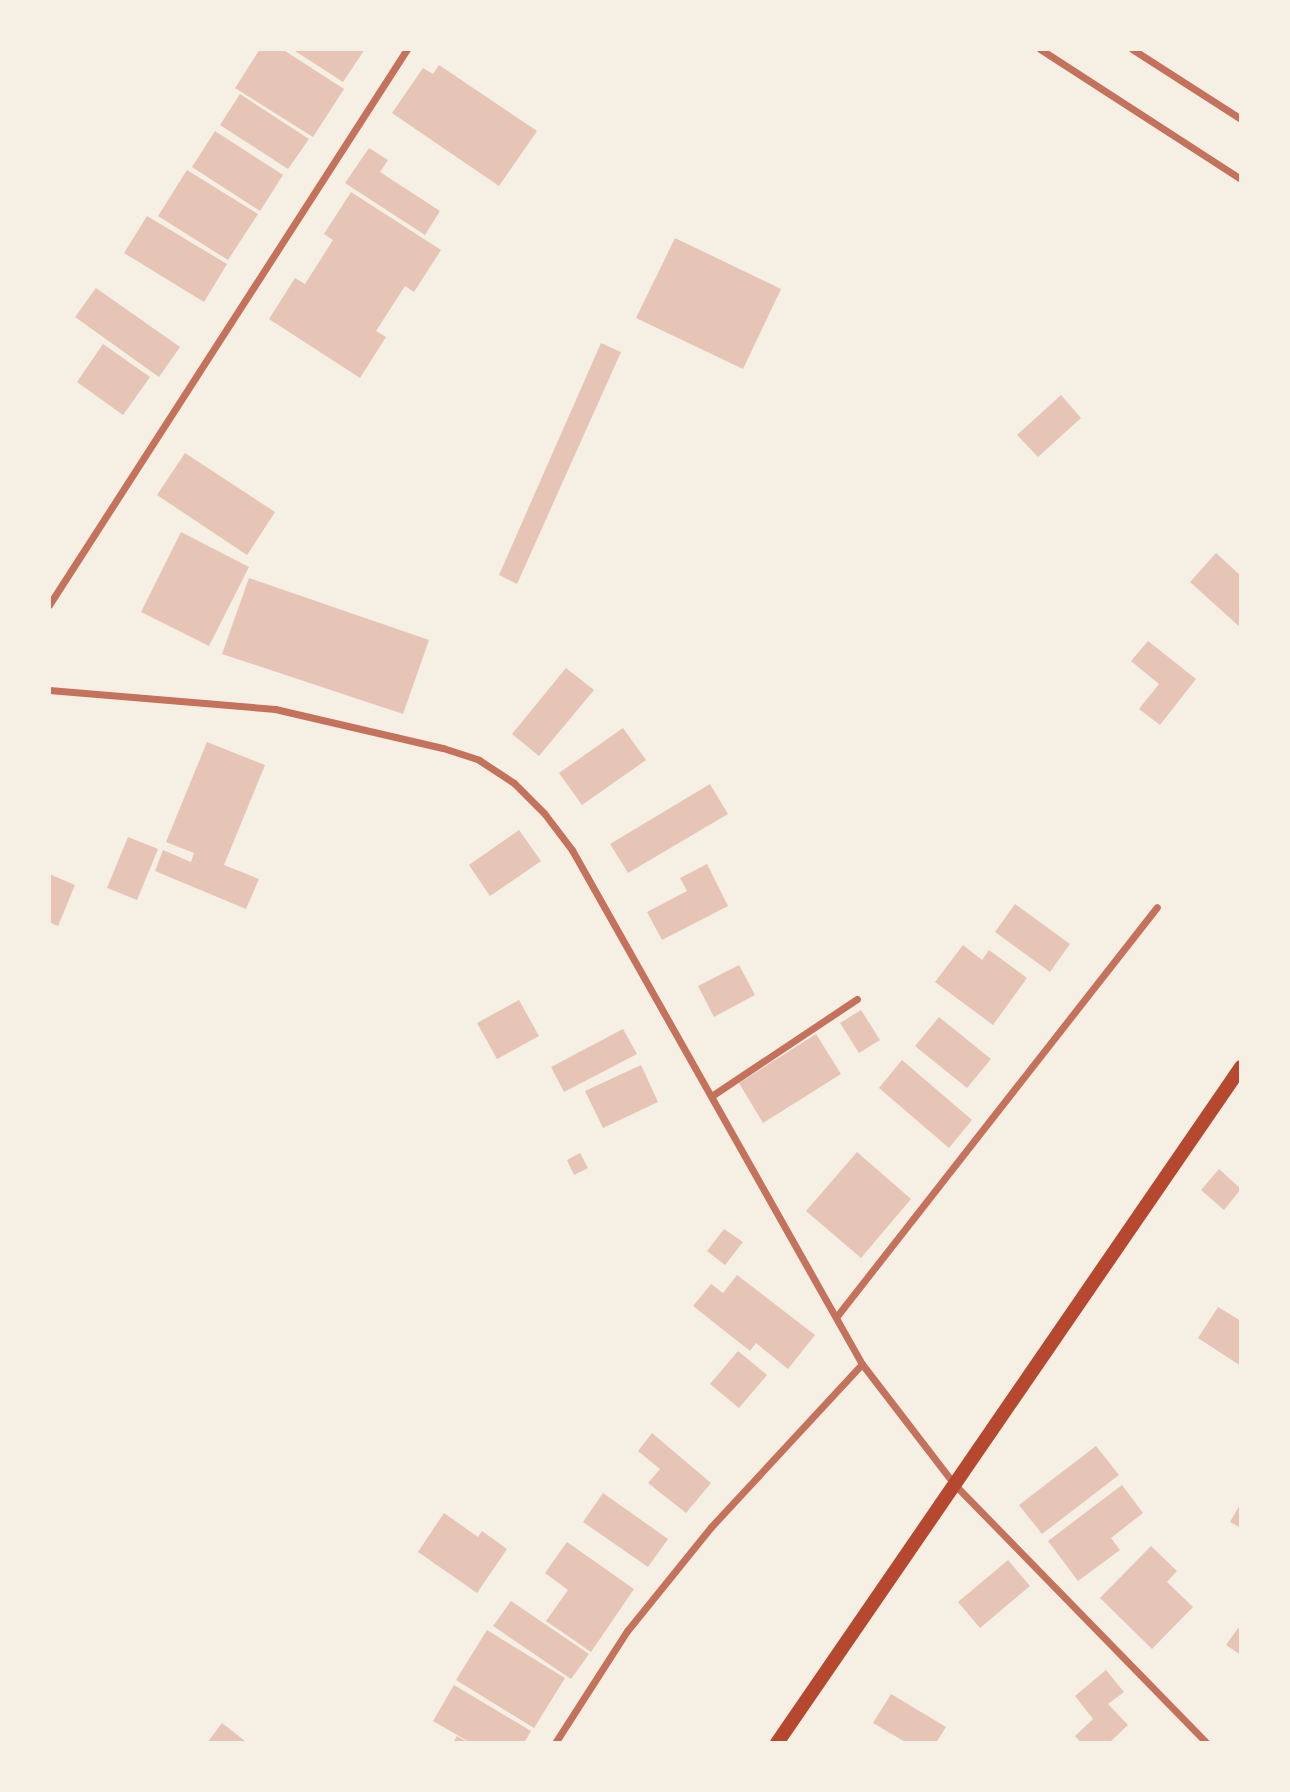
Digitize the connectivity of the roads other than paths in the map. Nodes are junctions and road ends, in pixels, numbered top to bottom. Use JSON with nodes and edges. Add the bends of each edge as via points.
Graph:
{"nodes":[{"id":1,"x":407,"y":49,"type":"edge"},
{"id":2,"x":1040,"y":49,"type":"edge"},
{"id":3,"x":1132,"y":49,"type":"edge"},
{"id":4,"x":1149,"y":49,"type":"edge"},
{"id":5,"x":1144,"y":57,"type":"junction"},
{"id":6,"x":1241,"y":119,"type":"edge"},
{"id":7,"x":1241,"y":179,"type":"edge"},
{"id":8,"x":49,"y":605,"type":"edge"},
{"id":9,"x":49,"y":690,"type":"edge"},
{"id":10,"x":1157,"y":907,"type":"dead end"},
{"id":11,"x":857,"y":999,"type":"dead end"},
{"id":12,"x":1241,"y":1067,"type":"edge"},
{"id":13,"x":713,"y":1095,"type":"junction"},
{"id":14,"x":837,"y":1316,"type":"junction"},
{"id":15,"x":862,"y":1364,"type":"junction"},
{"id":16,"x":955,"y":1485,"type":"junction"},
{"id":17,"x":555,"y":1743,"type":"edge"},
{"id":18,"x":777,"y":1743,"type":"edge"},
{"id":19,"x":1207,"y":1743,"type":"edge"}],
"edges":[{"from":1,"to":8,"type":"street"},
{"from":2,"to":7,"type":"street"},
{"from":3,"to":5,"type":"street"},
{"from":4,"to":5,"type":"street"},
{"from":5,"to":6,"type":"street"},
{"from":9,"to":13,"type":"street","via":[[275,709],[479,760],[522,790],[572,850]]},
{"from":10,"to":14,"type":"street"},
{"from":11,"to":13,"type":"street"},
{"from":12,"to":16,"type":"main road"},
{"from":13,"to":14,"type":"street"},
{"from":14,"to":15,"type":"street"},
{"from":15,"to":16,"type":"street"},
{"from":15,"to":17,"type":"street","via":[[711,1527],[627,1631]]},
{"from":16,"to":18,"type":"main road"},
{"from":16,"to":19,"type":"street"}]}
